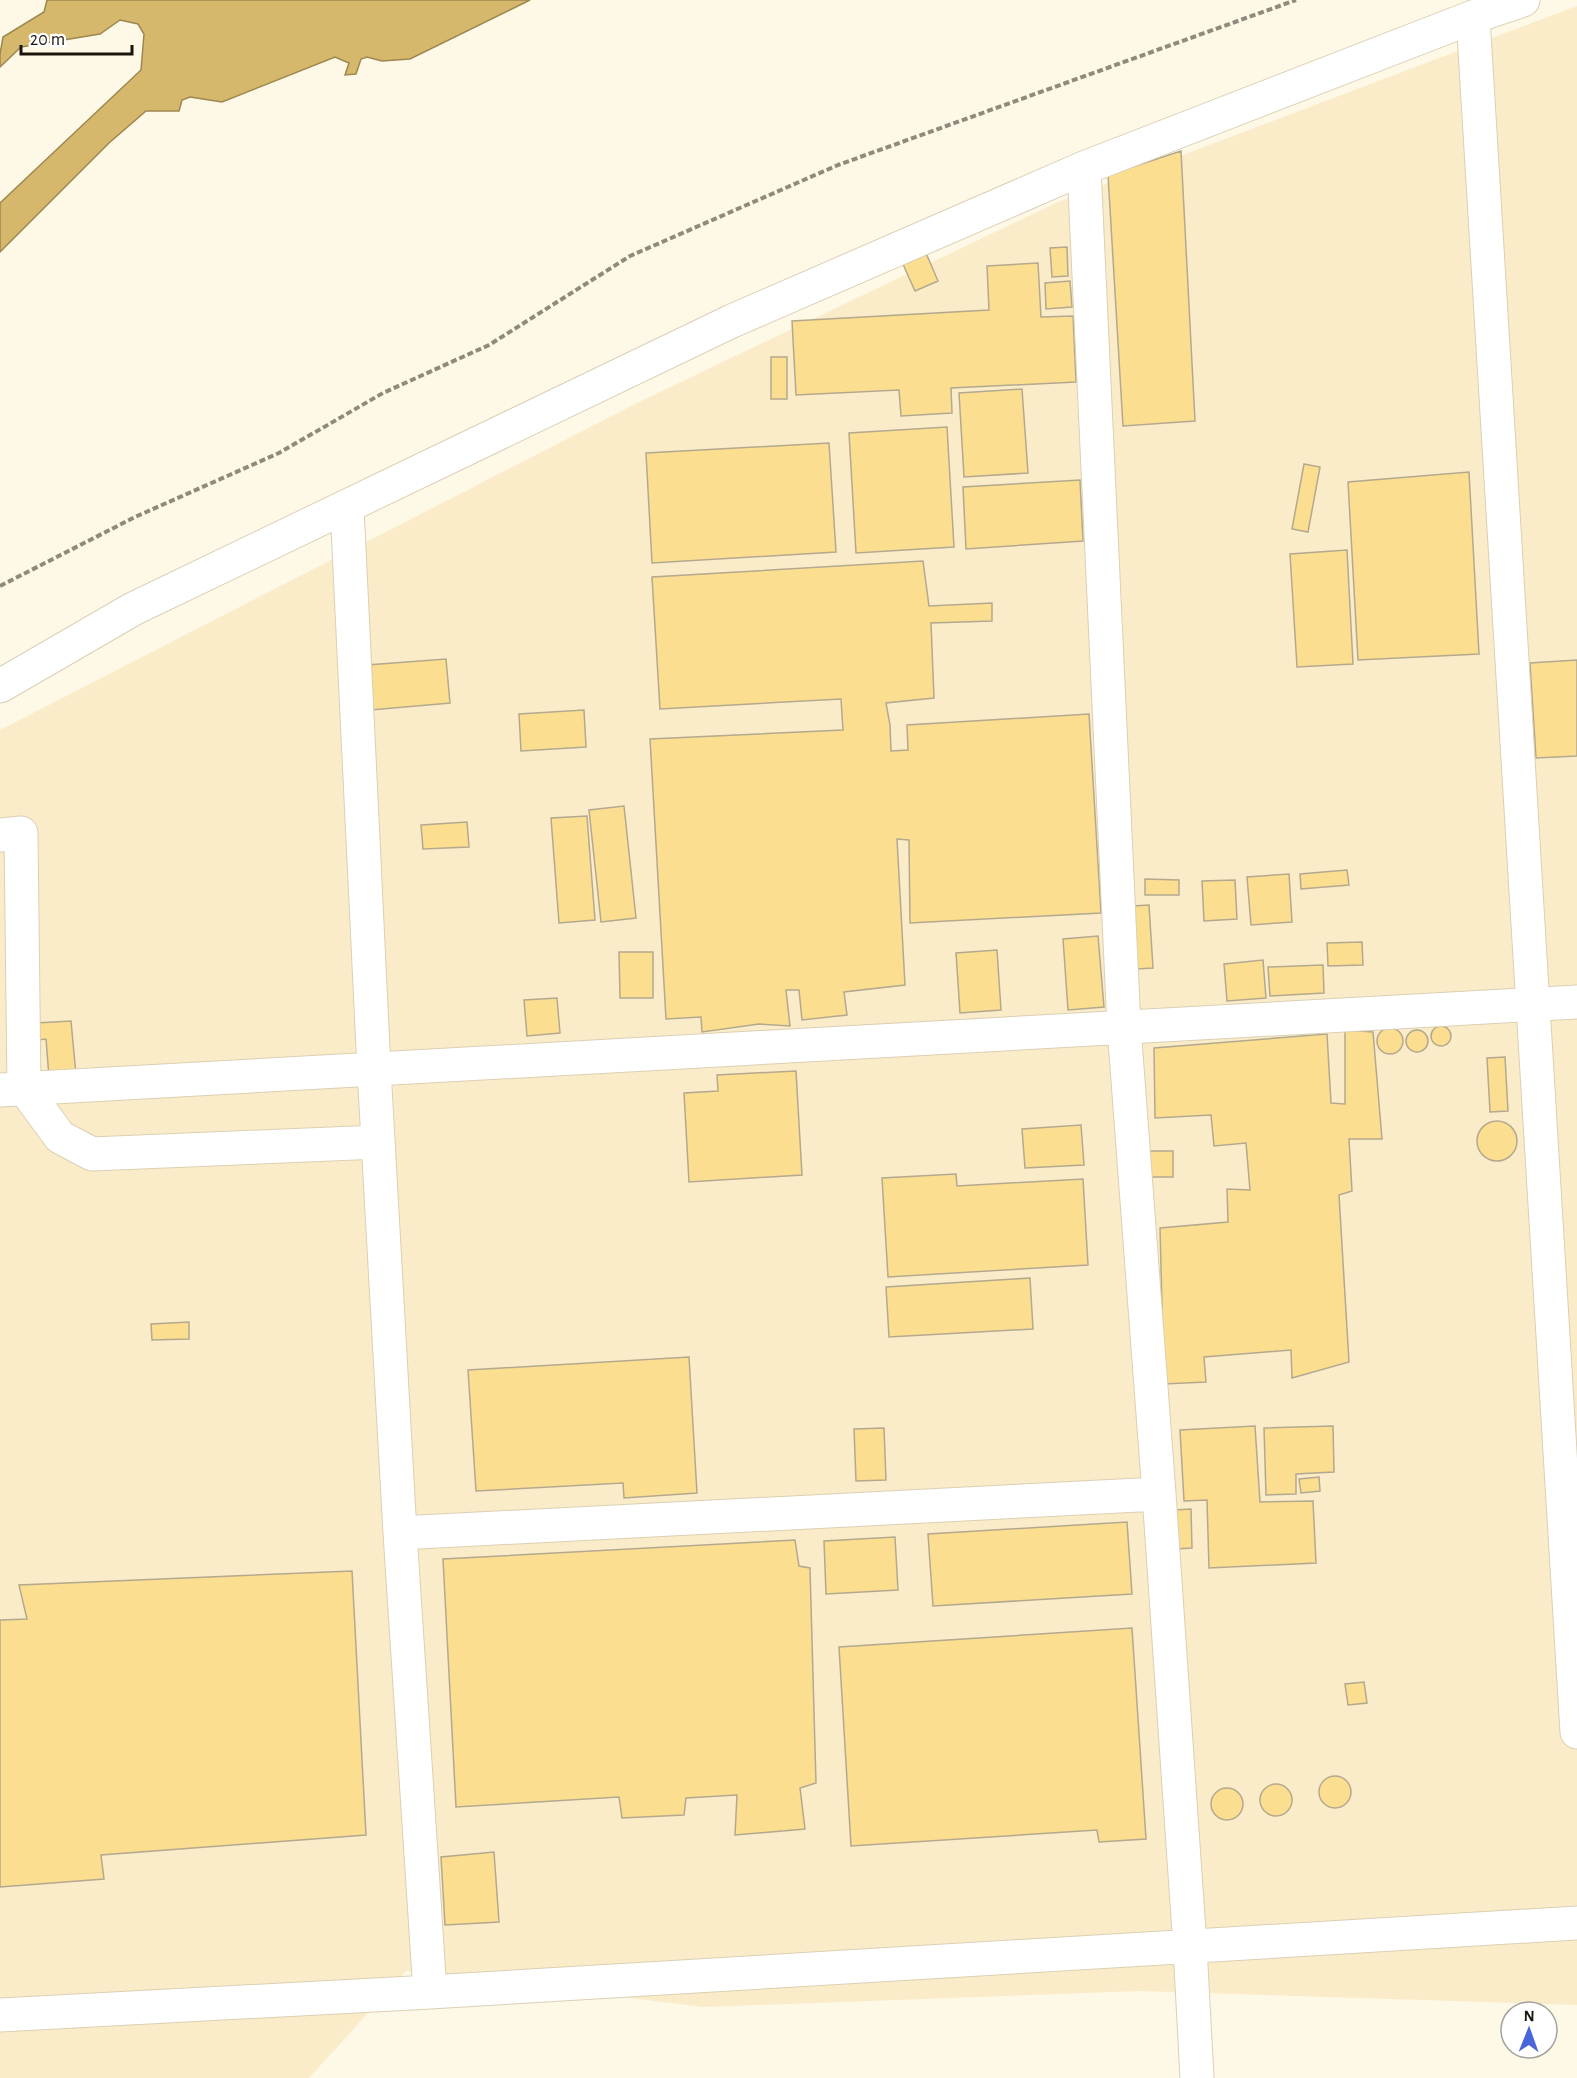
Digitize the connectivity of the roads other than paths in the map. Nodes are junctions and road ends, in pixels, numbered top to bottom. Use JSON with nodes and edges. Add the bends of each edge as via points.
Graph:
{"nodes":[{"id":1,"x":1523,"y":0,"type":"edge"},
{"id":2,"x":1473,"y":16,"type":"junction"},
{"id":3,"x":1084,"y":168,"type":"junction"},
{"id":4,"x":347,"y":507,"type":"junction"},
{"id":5,"x":0,"y":686,"type":"edge"},
{"id":6,"x":0,"y":835,"type":"edge"},
{"id":7,"x":1577,"y":1002,"type":"edge"},
{"id":8,"x":1532,"y":1005,"type":"junction"},
{"id":9,"x":1124,"y":1027,"type":"junction"},
{"id":10,"x":374,"y":1069,"type":"junction"},
{"id":11,"x":12,"y":1089,"type":"edge"},
{"id":12,"x":378,"y":1142,"type":"junction"},
{"id":13,"x":1159,"y":1494,"type":"junction"},
{"id":14,"x":400,"y":1533,"type":"junction"},
{"id":15,"x":1577,"y":1732,"type":"edge"},
{"id":16,"x":1577,"y":1923,"type":"edge"},
{"id":17,"x":1190,"y":1947,"type":"junction"},
{"id":18,"x":430,"y":1992,"type":"junction"},
{"id":19,"x":0,"y":2015,"type":"edge"},
{"id":20,"x":1197,"y":2078,"type":"edge"}],
"edges":[{"from":1,"to":2,"type":"street"},
{"from":2,"to":3,"type":"street"},
{"from":2,"to":8,"type":"street"},
{"from":3,"to":4,"type":"street","via":[[732,321]]},
{"from":3,"to":9,"type":"street"},
{"from":4,"to":5,"type":"street","via":[[133,609]]},
{"from":4,"to":10,"type":"street"},
{"from":6,"to":11,"type":"street","via":[[21,833]]},
{"from":7,"to":8,"type":"street"},
{"from":8,"to":9,"type":"street"},
{"from":8,"to":15,"type":"street"},
{"from":9,"to":10,"type":"street"},
{"from":9,"to":13,"type":"street"},
{"from":10,"to":11,"type":"street"},
{"from":10,"to":12,"type":"street"},
{"from":11,"to":12,"type":"street","via":[[60,1137],[92,1154]]},
{"from":12,"to":14,"type":"street"},
{"from":13,"to":14,"type":"street"},
{"from":13,"to":17,"type":"street"},
{"from":14,"to":18,"type":"street"},
{"from":16,"to":17,"type":"street"},
{"from":17,"to":18,"type":"street"},
{"from":17,"to":20,"type":"street"},
{"from":18,"to":19,"type":"street"}]}
